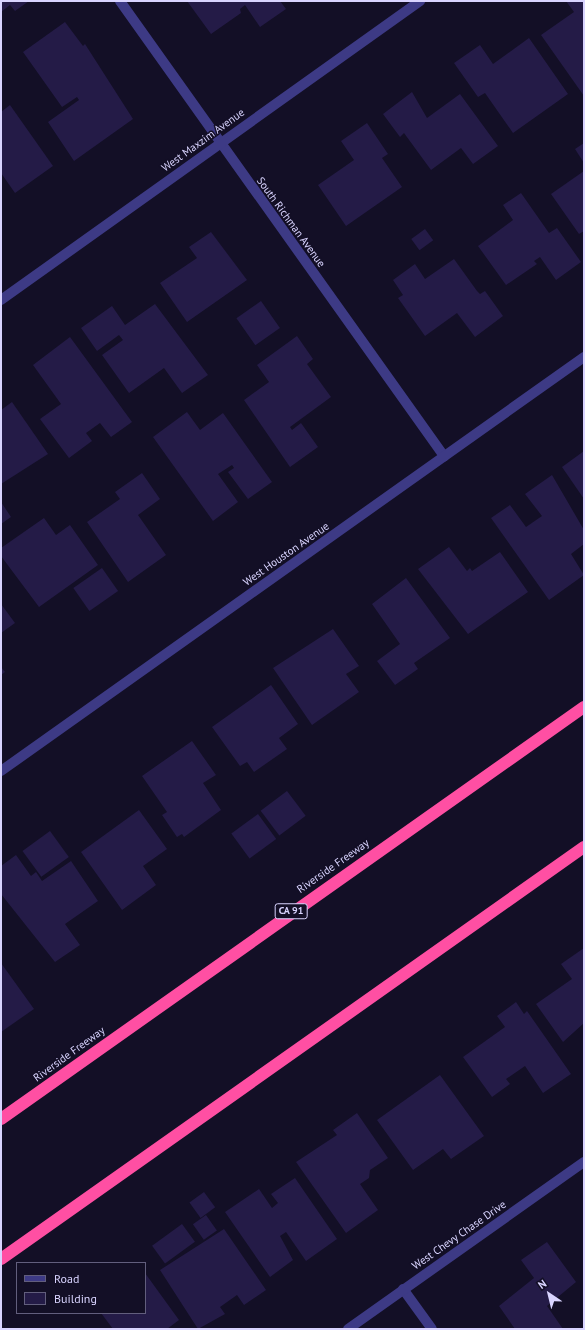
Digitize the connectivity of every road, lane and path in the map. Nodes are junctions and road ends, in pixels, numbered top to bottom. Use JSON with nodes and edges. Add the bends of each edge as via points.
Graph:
{"nodes":[{"id":1,"x":120,"y":1,"type":"edge"},
{"id":2,"x":420,"y":1,"type":"edge"},
{"id":3,"x":220,"y":143,"type":"junction"},
{"id":4,"x":1,"y":300,"type":"edge"},
{"id":5,"x":584,"y":357,"type":"edge"},
{"id":6,"x":444,"y":456,"type":"junction"},
{"id":7,"x":584,"y":707,"type":"edge"},
{"id":8,"x":1,"y":771,"type":"edge"},
{"id":9,"x":584,"y":847,"type":"edge"},
{"id":10,"x":1,"y":1119,"type":"edge"},
{"id":11,"x":584,"y":1162,"type":"edge"},
{"id":12,"x":1,"y":1259,"type":"edge"},
{"id":13,"x":404,"y":1289,"type":"junction"},
{"id":14,"x":348,"y":1329,"type":"edge"},
{"id":15,"x":432,"y":1329,"type":"edge"}],
"edges":[{"from":1,"to":3,"type":"street","name":"South Richman Avenue"},
{"from":2,"to":3,"type":"street","name":"West Maxzim Avenue"},
{"from":3,"to":4,"type":"street","name":"West Maxzim Avenue"},
{"from":3,"to":6,"type":"street","name":"South Richman Avenue"},
{"from":5,"to":6,"type":"street","name":"West Houston Avenue"},
{"from":6,"to":8,"type":"street","name":"West Houston Avenue"},
{"from":7,"to":10,"type":"highway","name":"Riverside Freeway","number":"CA 91"},
{"from":9,"to":12,"type":"highway"},
{"from":11,"to":13,"type":"street","name":"West Chevy Chase Drive"},
{"from":13,"to":14,"type":"street","name":"West Chevy Chase Drive"},
{"from":13,"to":15,"type":"street"}]}
